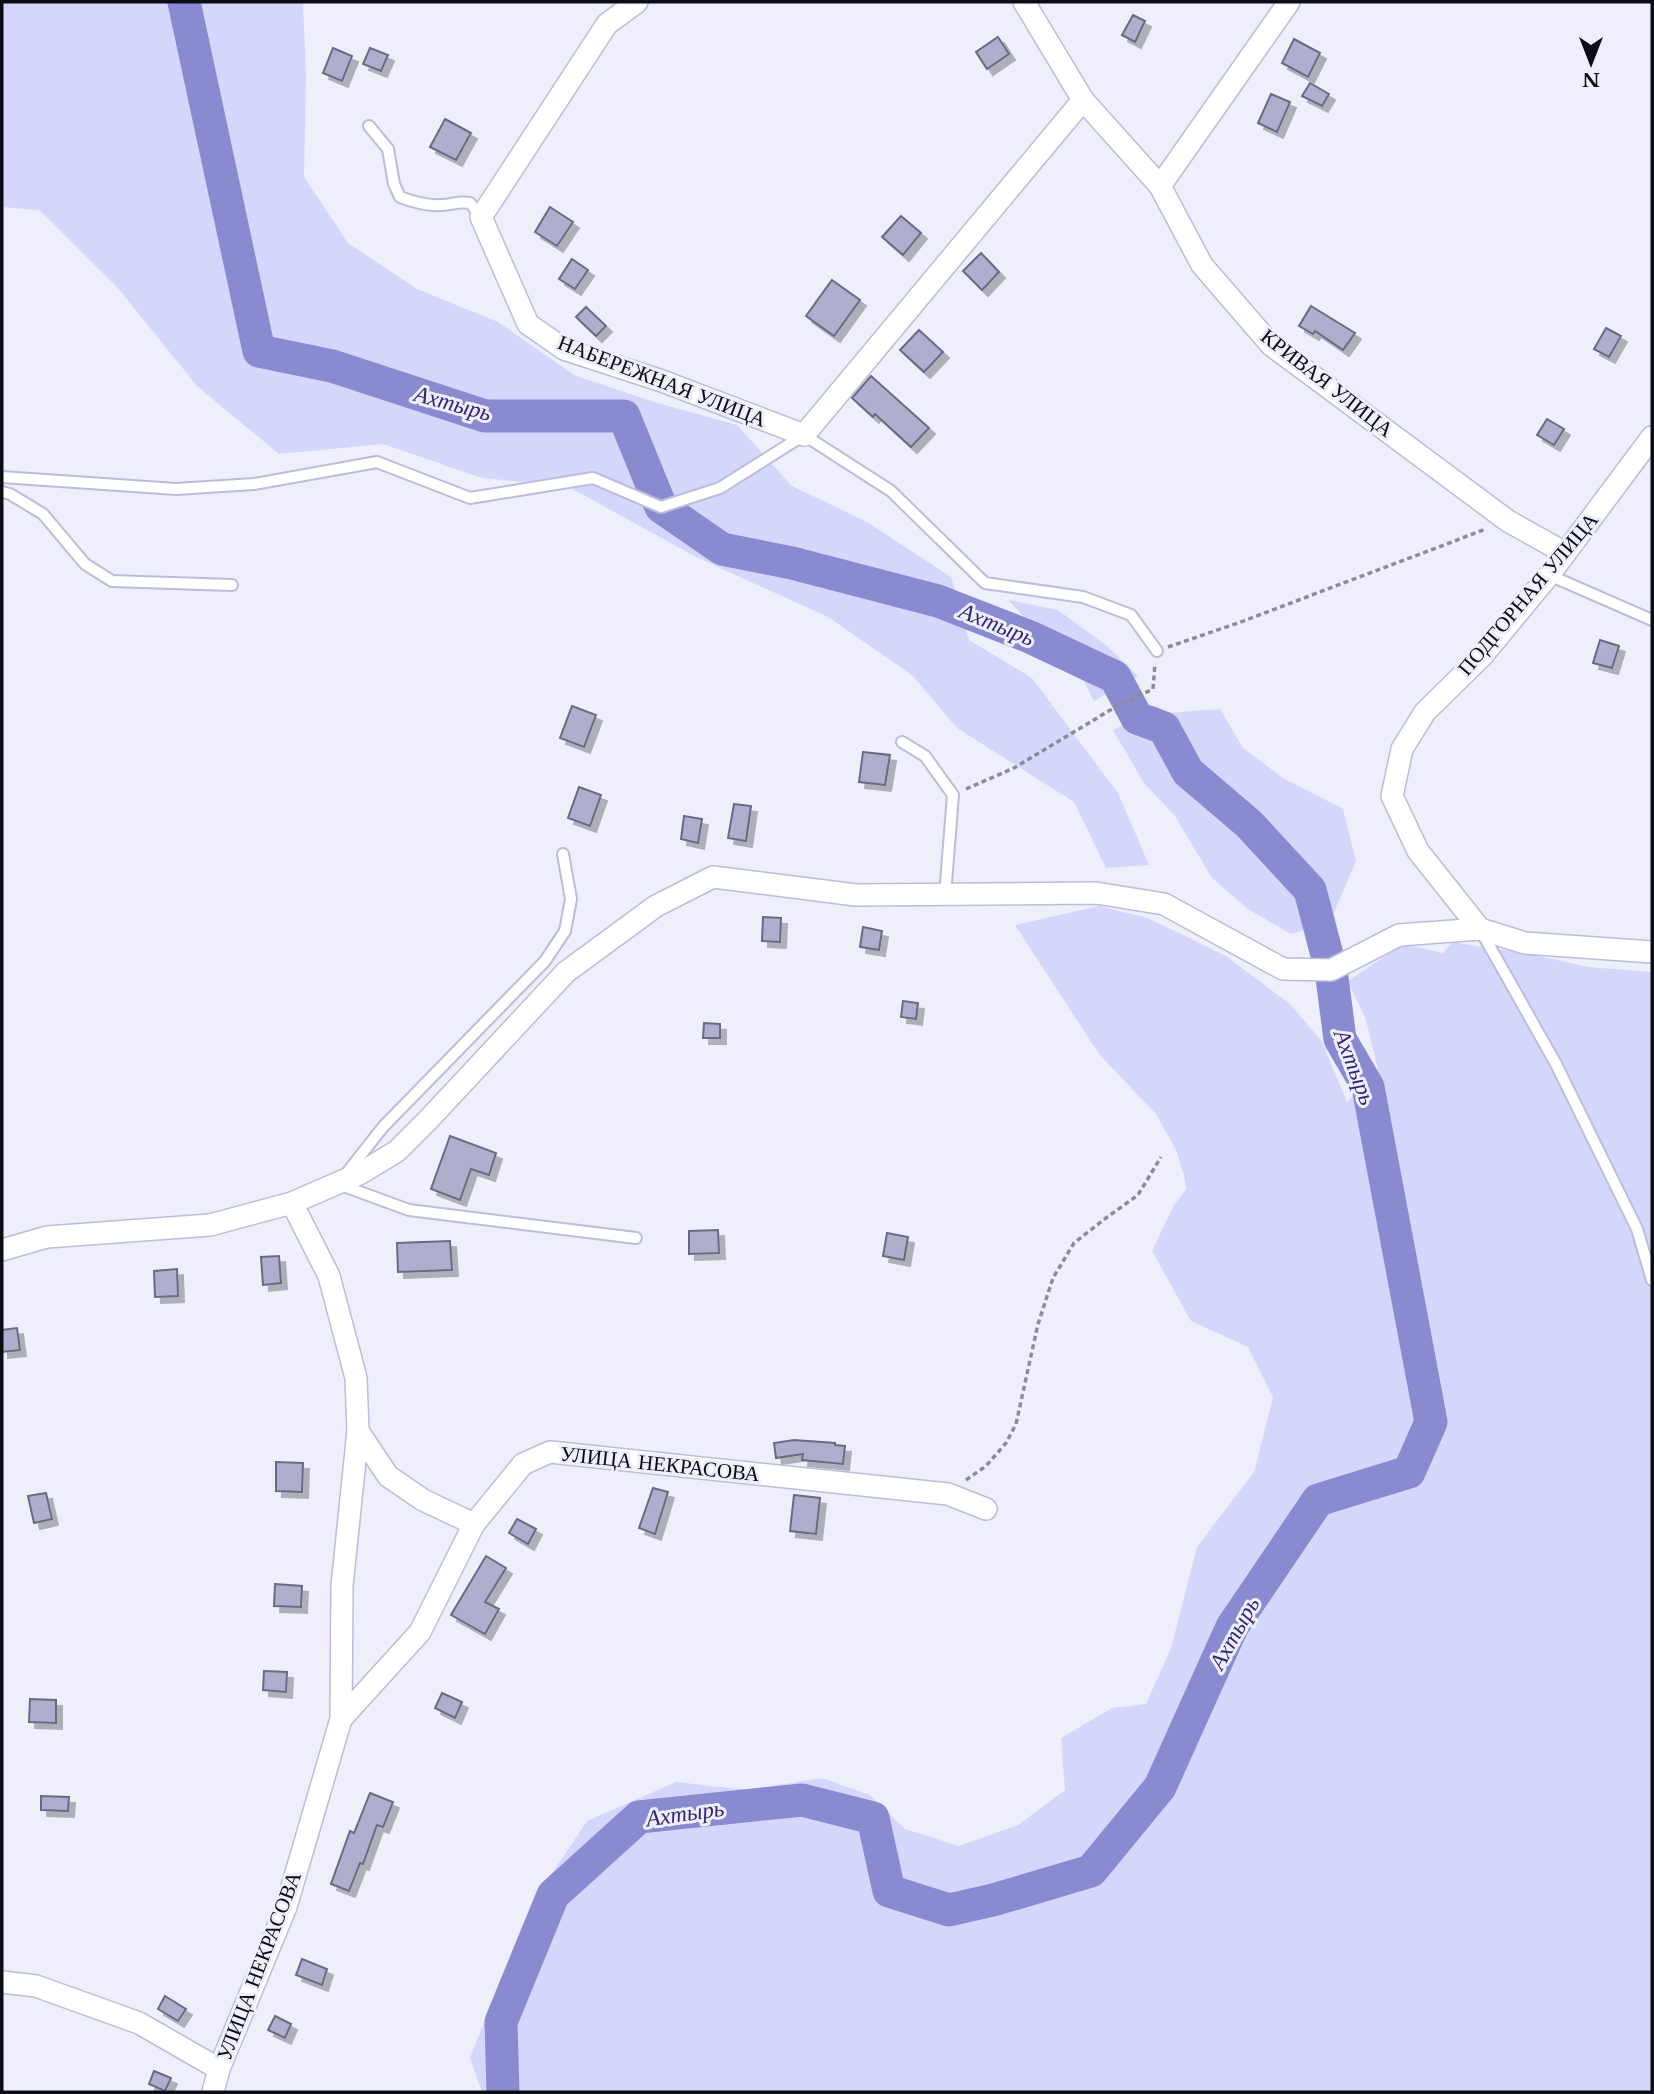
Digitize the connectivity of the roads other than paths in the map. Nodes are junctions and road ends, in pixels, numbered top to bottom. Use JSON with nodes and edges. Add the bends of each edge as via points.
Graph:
{"nodes":[{"id":1,"x":637,"y":2,"type":"edge"},
{"id":2,"x":1024,"y":2,"type":"edge"},
{"id":3,"x":1289,"y":2,"type":"edge"},
{"id":4,"x":1083,"y":100,"type":"junction"},
{"id":5,"x":369,"y":126,"type":"dead end"},
{"id":6,"x":1160,"y":186,"type":"junction"},
{"id":7,"x":481,"y":217,"type":"junction"},
{"id":8,"x":804,"y":435,"type":"junction"},
{"id":9,"x":1652,"y":437,"type":"edge"},
{"id":10,"x":2,"y":477,"type":"edge"},
{"id":11,"x":2,"y":492,"type":"edge"},
{"id":12,"x":1565,"y":553,"type":"junction"},
{"id":13,"x":1549,"y":575,"type":"junction"},
{"id":14,"x":232,"y":585,"type":"dead end"},
{"id":15,"x":1652,"y":620,"type":"edge"},
{"id":16,"x":1157,"y":651,"type":"road end"},
{"id":17,"x":902,"y":742,"type":"dead end"},
{"id":18,"x":563,"y":854,"type":"dead end"},
{"id":19,"x":945,"y":895,"type":"junction"},
{"id":20,"x":1480,"y":929,"type":"junction"},
{"id":21,"x":1652,"y":952,"type":"edge"},
{"id":22,"x":338,"y":1184,"type":"junction"},
{"id":23,"x":292,"y":1203,"type":"junction"},
{"id":24,"x":636,"y":1238,"type":"dead end"},
{"id":25,"x":2,"y":1250,"type":"edge"},
{"id":26,"x":1652,"y":1280,"type":"edge"},
{"id":27,"x":358,"y":1431,"type":"junction"},
{"id":28,"x":986,"y":1509,"type":"dead end"},
{"id":29,"x":474,"y":1524,"type":"junction"},
{"id":30,"x":341,"y":1719,"type":"junction"},
{"id":31,"x":2,"y":1982,"type":"edge"},
{"id":32,"x":219,"y":2069,"type":"junction"},
{"id":33,"x":213,"y":2092,"type":"edge"}],
"edges":[{"from":1,"to":7,"type":"street","via":[[607,24]]},
{"from":2,"to":4,"type":"street","name":"КРИВАЯ УЛИЦА"},
{"from":3,"to":6,"type":"street"},
{"from":4,"to":6,"type":"street","name":"КРИВАЯ УЛИЦА"},
{"from":4,"to":8,"type":"street"},
{"from":5,"to":7,"type":"lane","via":[[388,149],[400,197],[429,205],[470,203]]},
{"from":6,"to":12,"type":"street","name":"КРИВАЯ УЛИЦА","via":[[1202,265],[1271,345],[1508,521]]},
{"from":7,"to":8,"type":"street","name":"НАБЕРЕЖНАЯ УЛИЦА","via":[[528,324],[564,349]]},
{"from":8,"to":10,"type":"lane","via":[[720,488],[661,507],[593,478],[470,498],[377,462],[254,484],[176,489]]},
{"from":8,"to":16,"type":"lane","via":[[891,491],[985,583],[1083,597],[1131,615]]},
{"from":9,"to":12,"type":"street","name":"ПОДГОРНАЯ УЛИЦА"},
{"from":11,"to":14,"type":"lane","via":[[43,514],[85,564],[112,581]]},
{"from":12,"to":13,"type":"street","name":"ПОДГОРНАЯ УЛИЦА"},
{"from":13,"to":15,"type":"lane"},
{"from":13,"to":20,"type":"street","name":"ПОДГОРНАЯ УЛИЦА","via":[[1482,656],[1425,712],[1402,749],[1392,796],[1418,851]]},
{"from":17,"to":19,"type":"lane","via":[[925,756],[953,795]]},
{"from":18,"to":22,"type":"lane","via":[[571,899],[565,932],[545,961],[383,1127]]},
{"from":19,"to":20,"type":"street","via":[[1096,893],[1164,904],[1283,969],[1331,970],[1399,935]]},
{"from":19,"to":22,"type":"street","via":[[856,895],[713,877],[656,906],[566,972],[397,1151]]},
{"from":20,"to":21,"type":"street","via":[[1525,943]]},
{"from":20,"to":26,"type":"lane","via":[[1556,1064],[1637,1230]]},
{"from":22,"to":23,"type":"street"},
{"from":22,"to":24,"type":"lane","via":[[409,1210]]},
{"from":23,"to":25,"type":"street","via":[[210,1225],[47,1237]]},
{"from":23,"to":27,"type":"street","name":"УЛИЦА НЕКРАСОВА","via":[[329,1276],[356,1378]]},
{"from":27,"to":29,"type":"street","via":[[388,1476]]},
{"from":27,"to":30,"type":"street","name":"УЛИЦА НЕКРАСОВА","via":[[342,1586]]},
{"from":28,"to":29,"type":"street","name":"УЛИЦА НЕКРАСОВА","via":[[948,1494],[550,1452],[523,1464]]},
{"from":29,"to":30,"type":"street","name":"УЛИЦА НЕКРАСОВА","via":[[420,1632]]},
{"from":30,"to":32,"type":"street","name":"УЛИЦА НЕКРАСОВА","via":[[286,1907]]},
{"from":31,"to":32,"type":"street","via":[[36,1986],[139,2023]]},
{"from":32,"to":33,"type":"street","name":"УЛИЦА НЕКРАСОВА"}]}
